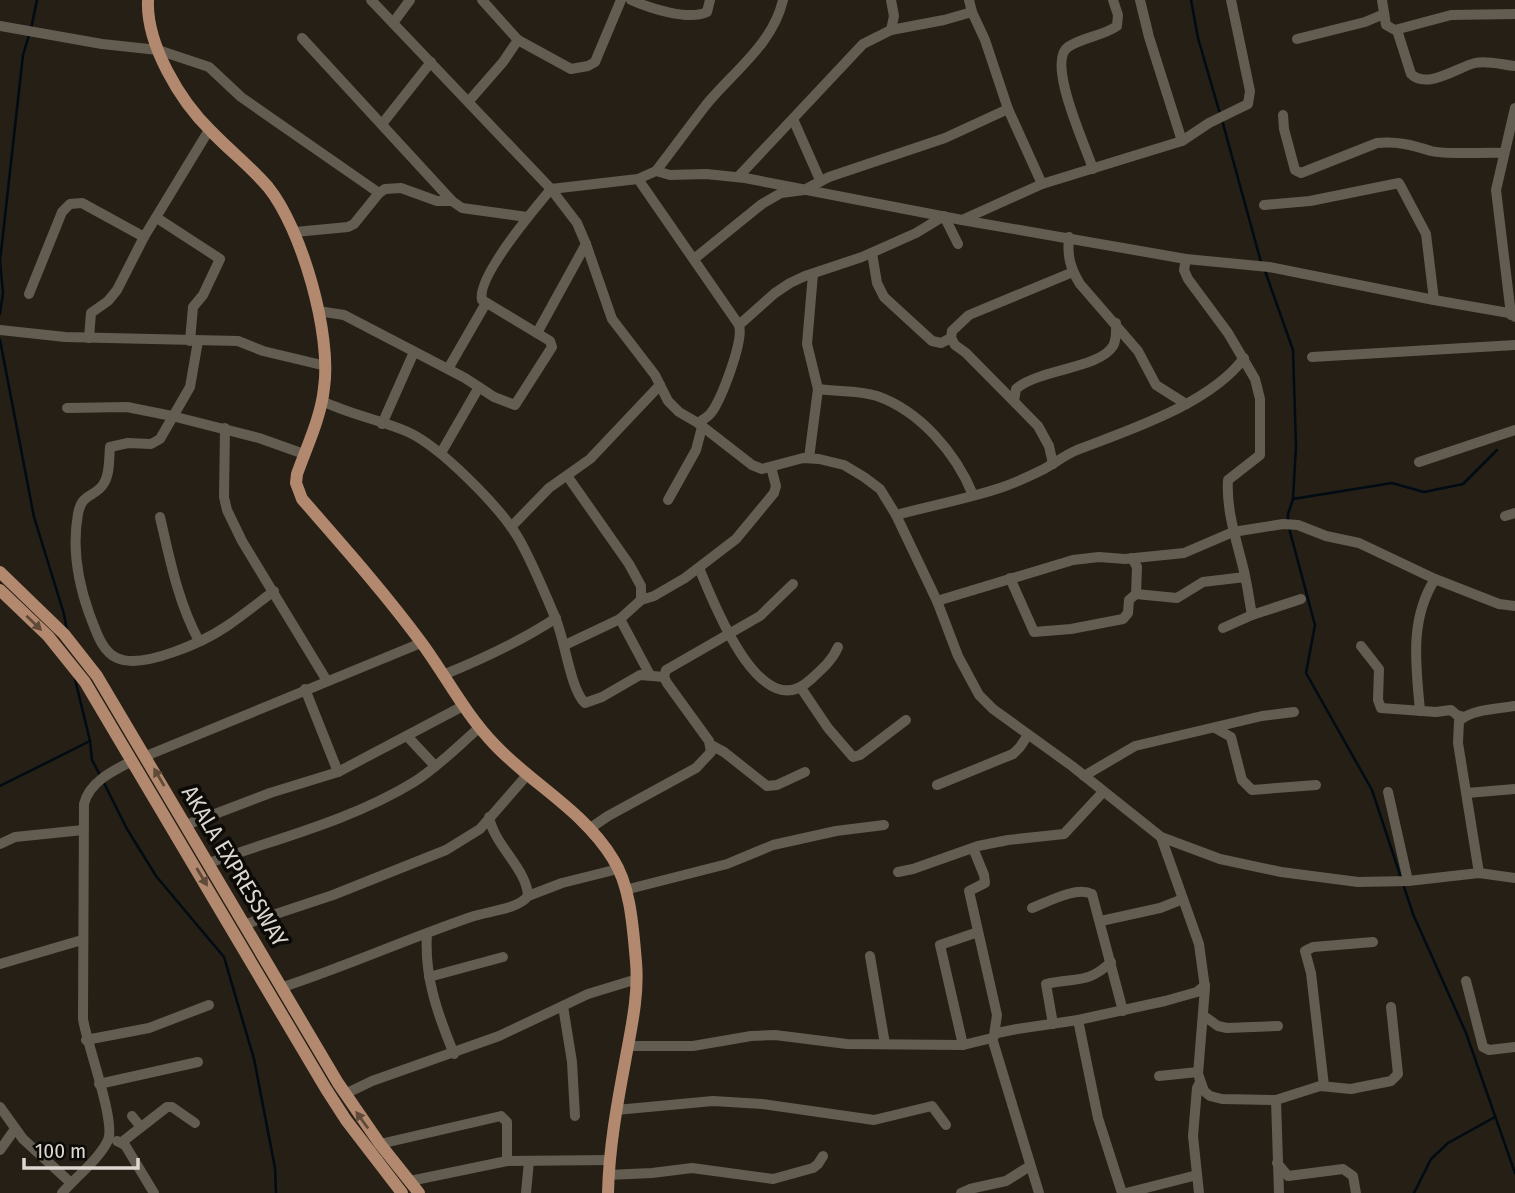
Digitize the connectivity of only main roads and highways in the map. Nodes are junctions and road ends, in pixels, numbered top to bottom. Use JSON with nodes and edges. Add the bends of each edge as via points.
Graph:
{"nodes":[{"id":1,"x":148,"y":0,"type":"edge"},
{"id":2,"x":0,"y":572,"type":"edge"},
{"id":3,"x":0,"y":590,"type":"edge"},
{"id":4,"x":71,"y":654,"type":"junction"},
{"id":5,"x":87,"y":677,"type":"junction"},
{"id":6,"x":194,"y":850,"type":"junction"},
{"id":7,"x":402,"y":1193,"type":"edge"},
{"id":8,"x":419,"y":1193,"type":"edge"},
{"id":9,"x":608,"y":1193,"type":"edge"}],
"edges":[{"from":1,"to":9,"type":"main road","via":[[149,26],[158,50],[188,104],[268,187],[295,232],[326,350],[322,401],[296,483],[302,499],[376,583],[496,747],[589,829],[618,869],[632,929],[637,979]]},
{"from":2,"to":4,"type":"main road","name":"AKALA EXPRESSWAY","via":[[64,634]]},
{"from":3,"to":4,"type":"main road","name":"AKALA EXPRESSWAY","one_way":true},
{"from":4,"to":5,"type":"main road","name":"AKALA EXPRESSWAY"},
{"from":4,"to":5,"type":"main road","name":"AKALA EXPRESSWAY"},
{"from":5,"to":6,"type":"main road","name":"AKALA EXPRESSWAY","via":[[132,761]]},
{"from":6,"to":5,"type":"main road","name":"AKALA EXPRESSWAY","one_way":true,"via":[[186,825],[146,756]]},
{"from":6,"to":7,"type":"main road","name":"AKALA EXPRESSWAY","one_way":true,"via":[[326,1089]]},
{"from":8,"to":6,"type":"main road","name":"AKALA EXPRESSWAY","one_way":true,"via":[[345,1094],[209,863]]}]}
